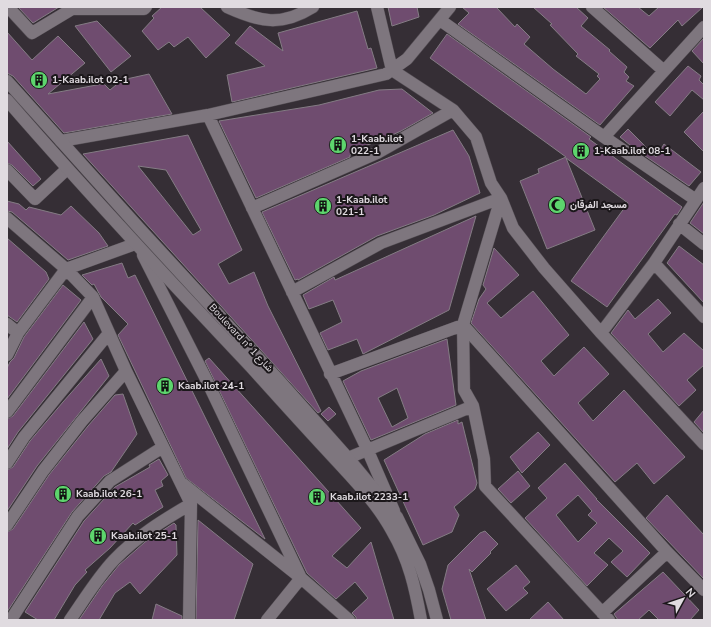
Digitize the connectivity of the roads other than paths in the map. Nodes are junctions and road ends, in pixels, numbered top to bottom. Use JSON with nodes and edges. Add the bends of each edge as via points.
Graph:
{"nodes":[{"id":1,"x":8,"y":7,"type":"edge"},
{"id":2,"x":146,"y":7,"type":"edge"},
{"id":3,"x":227,"y":7,"type":"edge"},
{"id":4,"x":313,"y":7,"type":"edge"},
{"id":5,"x":378,"y":7,"type":"edge"},
{"id":6,"x":450,"y":7,"type":"edge"},
{"id":7,"x":592,"y":7,"type":"edge"},
{"id":8,"x":440,"y":20,"type":"junction"},
{"id":9,"x":704,"y":27,"type":"edge"},
{"id":10,"x":392,"y":70,"type":"junction"},
{"id":11,"x":664,"y":71,"type":"junction"},
{"id":12,"x":7,"y":81,"type":"edge"},
{"id":13,"x":7,"y":100,"type":"edge"},
{"id":14,"x":453,"y":110,"type":"junction"},
{"id":15,"x":208,"y":115,"type":"junction"},
{"id":16,"x":604,"y":137,"type":"junction"},
{"id":17,"x":61,"y":141,"type":"junction"},
{"id":18,"x":67,"y":169,"type":"junction"},
{"id":19,"x":7,"y":170,"type":"edge"},
{"id":20,"x":704,"y":188,"type":"edge"},
{"id":21,"x":501,"y":198,"type":"junction"},
{"id":22,"x":696,"y":200,"type":"junction"},
{"id":23,"x":252,"y":208,"type":"junction"},
{"id":24,"x":7,"y":218,"type":"edge"},
{"id":25,"x":680,"y":224,"type":"junction"},
{"id":26,"x":704,"y":244,"type":"edge"},
{"id":27,"x":139,"y":248,"type":"junction"},
{"id":28,"x":654,"y":263,"type":"junction"},
{"id":29,"x":66,"y":269,"type":"junction"},
{"id":30,"x":292,"y":292,"type":"junction"},
{"id":31,"x":93,"y":297,"type":"junction"},
{"id":32,"x":704,"y":317,"type":"edge"},
{"id":33,"x":7,"y":324,"type":"edge"},
{"id":34,"x":463,"y":325,"type":"junction"},
{"id":35,"x":18,"y":333,"type":"junction"},
{"id":36,"x":109,"y":333,"type":"junction"},
{"id":37,"x":601,"y":333,"type":"junction"},
{"id":38,"x":7,"y":356,"type":"edge"},
{"id":39,"x":126,"y":371,"type":"junction"},
{"id":40,"x":330,"y":374,"type":"junction"},
{"id":41,"x":473,"y":406,"type":"junction"},
{"id":42,"x":7,"y":412,"type":"edge"},
{"id":43,"x":704,"y":444,"type":"edge"},
{"id":44,"x":162,"y":447,"type":"junction"},
{"id":45,"x":368,"y":451,"type":"junction"},
{"id":46,"x":348,"y":458,"type":"junction"},
{"id":47,"x":7,"y":463,"type":"edge"},
{"id":48,"x":179,"y":481,"type":"junction"},
{"id":49,"x":191,"y":504,"type":"junction"},
{"id":50,"x":397,"y":517,"type":"junction"},
{"id":51,"x":7,"y":525,"type":"edge"},
{"id":52,"x":667,"y":552,"type":"junction"},
{"id":53,"x":301,"y":578,"type":"junction"},
{"id":54,"x":704,"y":590,"type":"edge"},
{"id":55,"x":606,"y":616,"type":"edge"},
{"id":56,"x":13,"y":618,"type":"edge"},
{"id":57,"x":70,"y":620,"type":"edge"},
{"id":58,"x":189,"y":620,"type":"edge"},
{"id":59,"x":267,"y":620,"type":"edge"},
{"id":60,"x":349,"y":620,"type":"edge"},
{"id":61,"x":421,"y":620,"type":"edge"},
{"id":62,"x":437,"y":620,"type":"edge"}],
"edges":[{"from":1,"to":2,"type":"street","via":[[32,33],[72,9]]},
{"from":3,"to":4,"type":"street","via":[[248,17],[279,21],[300,15]]},
{"from":5,"to":10,"type":"street"},
{"from":6,"to":8,"type":"street"},
{"from":7,"to":11,"type":"street"},
{"from":8,"to":10,"type":"street","via":[[408,59]]},
{"from":8,"to":16,"type":"street"},
{"from":9,"to":11,"type":"street"},
{"from":10,"to":14,"type":"street"},
{"from":10,"to":15,"type":"street","via":[[386,74]]},
{"from":11,"to":16,"type":"street"},
{"from":12,"to":17,"type":"street","name":"Boulevard n° شارع 1"},
{"from":13,"to":18,"type":"street","name":"Boulevard n° شارع 1"},
{"from":14,"to":21,"type":"street","via":[[476,138],[491,183]]},
{"from":14,"to":23,"type":"street","via":[[377,154]]},
{"from":15,"to":17,"type":"street"},
{"from":15,"to":23,"type":"street"},
{"from":16,"to":22,"type":"street"},
{"from":17,"to":46,"type":"street","name":"Boulevard n° شارع 1"},
{"from":18,"to":19,"type":"street","via":[[34,199]]},
{"from":18,"to":27,"type":"street","name":"Boulevard n° شارع 1"},
{"from":20,"to":22,"type":"street"},
{"from":21,"to":30,"type":"street","via":[[382,243]]},
{"from":21,"to":34,"type":"street"},
{"from":21,"to":37,"type":"street","via":[[513,228]]},
{"from":22,"to":25,"type":"street"},
{"from":23,"to":30,"type":"street"},
{"from":24,"to":29,"type":"street"},
{"from":25,"to":26,"type":"street"},
{"from":25,"to":28,"type":"street"},
{"from":27,"to":29,"type":"street"},
{"from":27,"to":53,"type":"street","via":[[208,382]]},
{"from":27,"to":61,"type":"street","name":"Boulevard n° شارع 1","via":[[370,498],[392,530],[409,567]]},
{"from":28,"to":32,"type":"street"},
{"from":28,"to":37,"type":"street"},
{"from":29,"to":31,"type":"street"},
{"from":29,"to":35,"type":"street"},
{"from":30,"to":40,"type":"street"},
{"from":31,"to":36,"type":"street"},
{"from":31,"to":42,"type":"street"},
{"from":33,"to":35,"type":"street"},
{"from":34,"to":40,"type":"street"},
{"from":34,"to":41,"type":"street","via":[[464,390]]},
{"from":34,"to":52,"type":"street"},
{"from":35,"to":38,"type":"street"},
{"from":36,"to":39,"type":"street"},
{"from":36,"to":47,"type":"street","via":[[24,437]]},
{"from":37,"to":43,"type":"street"},
{"from":39,"to":44,"type":"street"},
{"from":39,"to":51,"type":"street","via":[[82,421]]},
{"from":40,"to":45,"type":"street"},
{"from":41,"to":45,"type":"street"},
{"from":41,"to":55,"type":"street","via":[[484,459],[485,486]]},
{"from":44,"to":48,"type":"street"},
{"from":44,"to":56,"type":"street","via":[[110,481],[78,516]]},
{"from":45,"to":46,"type":"street"},
{"from":45,"to":50,"type":"street"},
{"from":46,"to":50,"type":"street","name":"Boulevard n° شارع 1"},
{"from":48,"to":49,"type":"street"},
{"from":48,"to":53,"type":"street"},
{"from":49,"to":57,"type":"street","via":[[161,521],[114,560]]},
{"from":49,"to":58,"type":"street"},
{"from":50,"to":62,"type":"street","name":"Boulevard n° شارع 1","via":[[420,564],[430,590]]},
{"from":52,"to":54,"type":"street"},
{"from":52,"to":55,"type":"street"},
{"from":53,"to":59,"type":"street"},
{"from":53,"to":60,"type":"street"}]}
